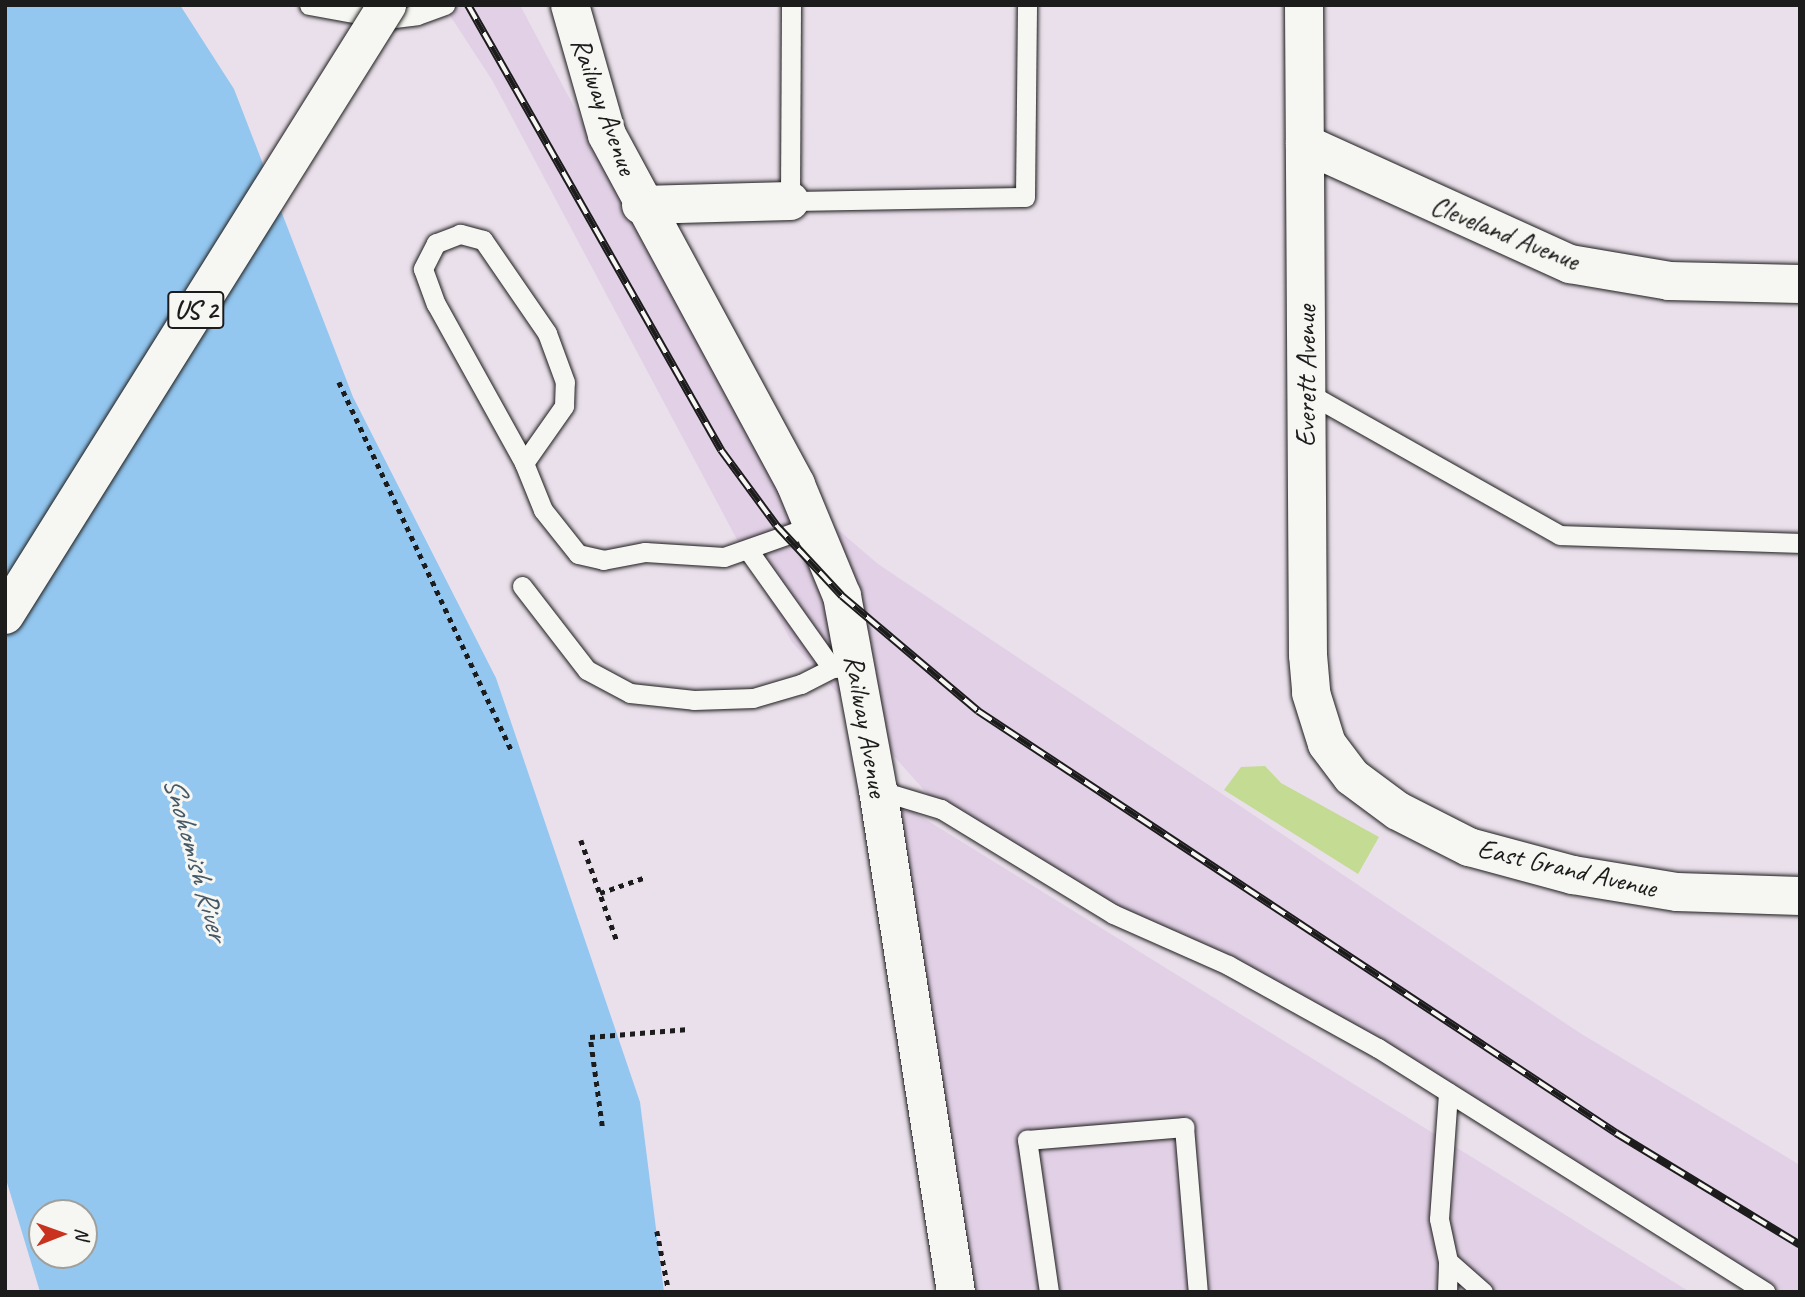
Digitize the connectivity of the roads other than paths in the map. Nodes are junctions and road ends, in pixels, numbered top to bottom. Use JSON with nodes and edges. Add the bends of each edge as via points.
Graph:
{"nodes":[{"id":1,"x":309,"y":5,"type":"edge"},
{"id":2,"x":387,"y":5,"type":"edge"},
{"id":3,"x":444,"y":5,"type":"edge"},
{"id":4,"x":570,"y":5,"type":"edge"},
{"id":5,"x":791,"y":5,"type":"edge"},
{"id":6,"x":1027,"y":5,"type":"edge"},
{"id":7,"x":1304,"y":5,"type":"edge"},
{"id":8,"x":1305,"y":144,"type":"junction"},
{"id":9,"x":790,"y":201,"type":"junction"},
{"id":10,"x":641,"y":205,"type":"junction"},
{"id":11,"x":1800,"y":284,"type":"edge"},
{"id":12,"x":1306,"y":391,"type":"junction"},
{"id":13,"x":524,"y":463,"type":"junction"},
{"id":14,"x":812,"y":526,"type":"junction"},
{"id":15,"x":1800,"y":543,"type":"edge"},
{"id":16,"x":748,"y":550,"type":"junction"},
{"id":17,"x":522,"y":586,"type":"dead end"},
{"id":18,"x":5,"y":615,"type":"edge"},
{"id":19,"x":844,"y":667,"type":"junction"},
{"id":20,"x":1327,"y":744,"type":"joint"},
{"id":21,"x":878,"y":790,"type":"junction"},
{"id":22,"x":1800,"y":896,"type":"edge"},
{"id":23,"x":1448,"y":1092,"type":"junction"},
{"id":24,"x":1448,"y":1261,"type":"junction"},
{"id":25,"x":956,"y":1292,"type":"edge"},
{"id":26,"x":1049,"y":1292,"type":"edge"},
{"id":27,"x":1198,"y":1292,"type":"edge"},
{"id":28,"x":1447,"y":1292,"type":"edge"},
{"id":29,"x":1483,"y":1292,"type":"edge"},
{"id":30,"x":1766,"y":1292,"type":"edge"}],
"edges":[{"from":1,"to":3,"type":"lane","via":[[386,19]]},
{"from":2,"to":18,"type":"main road","number":"US 2","bridge":true},
{"from":4,"to":10,"type":"main road","name":"Railway Avenue","via":[[607,135]]},
{"from":5,"to":9,"type":"lane"},
{"from":6,"to":9,"type":"lane","via":[[1025,197]]},
{"from":7,"to":8,"type":"main road","name":"Everett Avenue"},
{"from":8,"to":11,"type":"main road","name":"Cleveland Avenue","via":[[1570,264],[1669,281]]},
{"from":8,"to":12,"type":"main road","name":"Everett Avenue"},
{"from":9,"to":10,"type":"main road","name":"Railway Avenue"},
{"from":10,"to":14,"type":"main road","name":"Railway Avenue","via":[[796,485]]},
{"from":12,"to":15,"type":"lane","via":[[1560,535]]},
{"from":12,"to":20,"type":"main road","name":"Everett Avenue","via":[[1308,655],[1311,694]]},
{"from":13,"to":13,"type":"lane","via":[[564,406],[565,382],[547,332],[483,240],[460,234],[436,243],[423,269],[436,304]]},
{"from":13,"to":16,"type":"lane","via":[[543,510],[578,554],[603,560],[645,552],[700,558]]},
{"from":14,"to":16,"type":"lane"},
{"from":14,"to":19,"type":"main road","name":"Railway Avenue","via":[[842,596]]},
{"from":16,"to":19,"type":"lane"},
{"from":17,"to":19,"type":"lane","via":[[587,670],[630,694],[694,700],[752,698]]},
{"from":19,"to":21,"type":"main road","name":"Railway Avenue"},
{"from":20,"to":22,"type":"main road","name":"East Grand Avenue","via":[[1352,777],[1398,811],[1469,847],[1573,875],[1677,892]]},
{"from":21,"to":23,"type":"lane","via":[[941,809],[1113,914],[1228,965]]},
{"from":21,"to":25,"type":"main road","name":"Railway Avenue"},
{"from":23,"to":24,"type":"lane","via":[[1439,1219]]},
{"from":23,"to":30,"type":"lane"},
{"from":24,"to":28,"type":"lane"},
{"from":24,"to":29,"type":"lane"},
{"from":26,"to":27,"type":"lane","via":[[1027,1140],[1184,1127]]}]}
